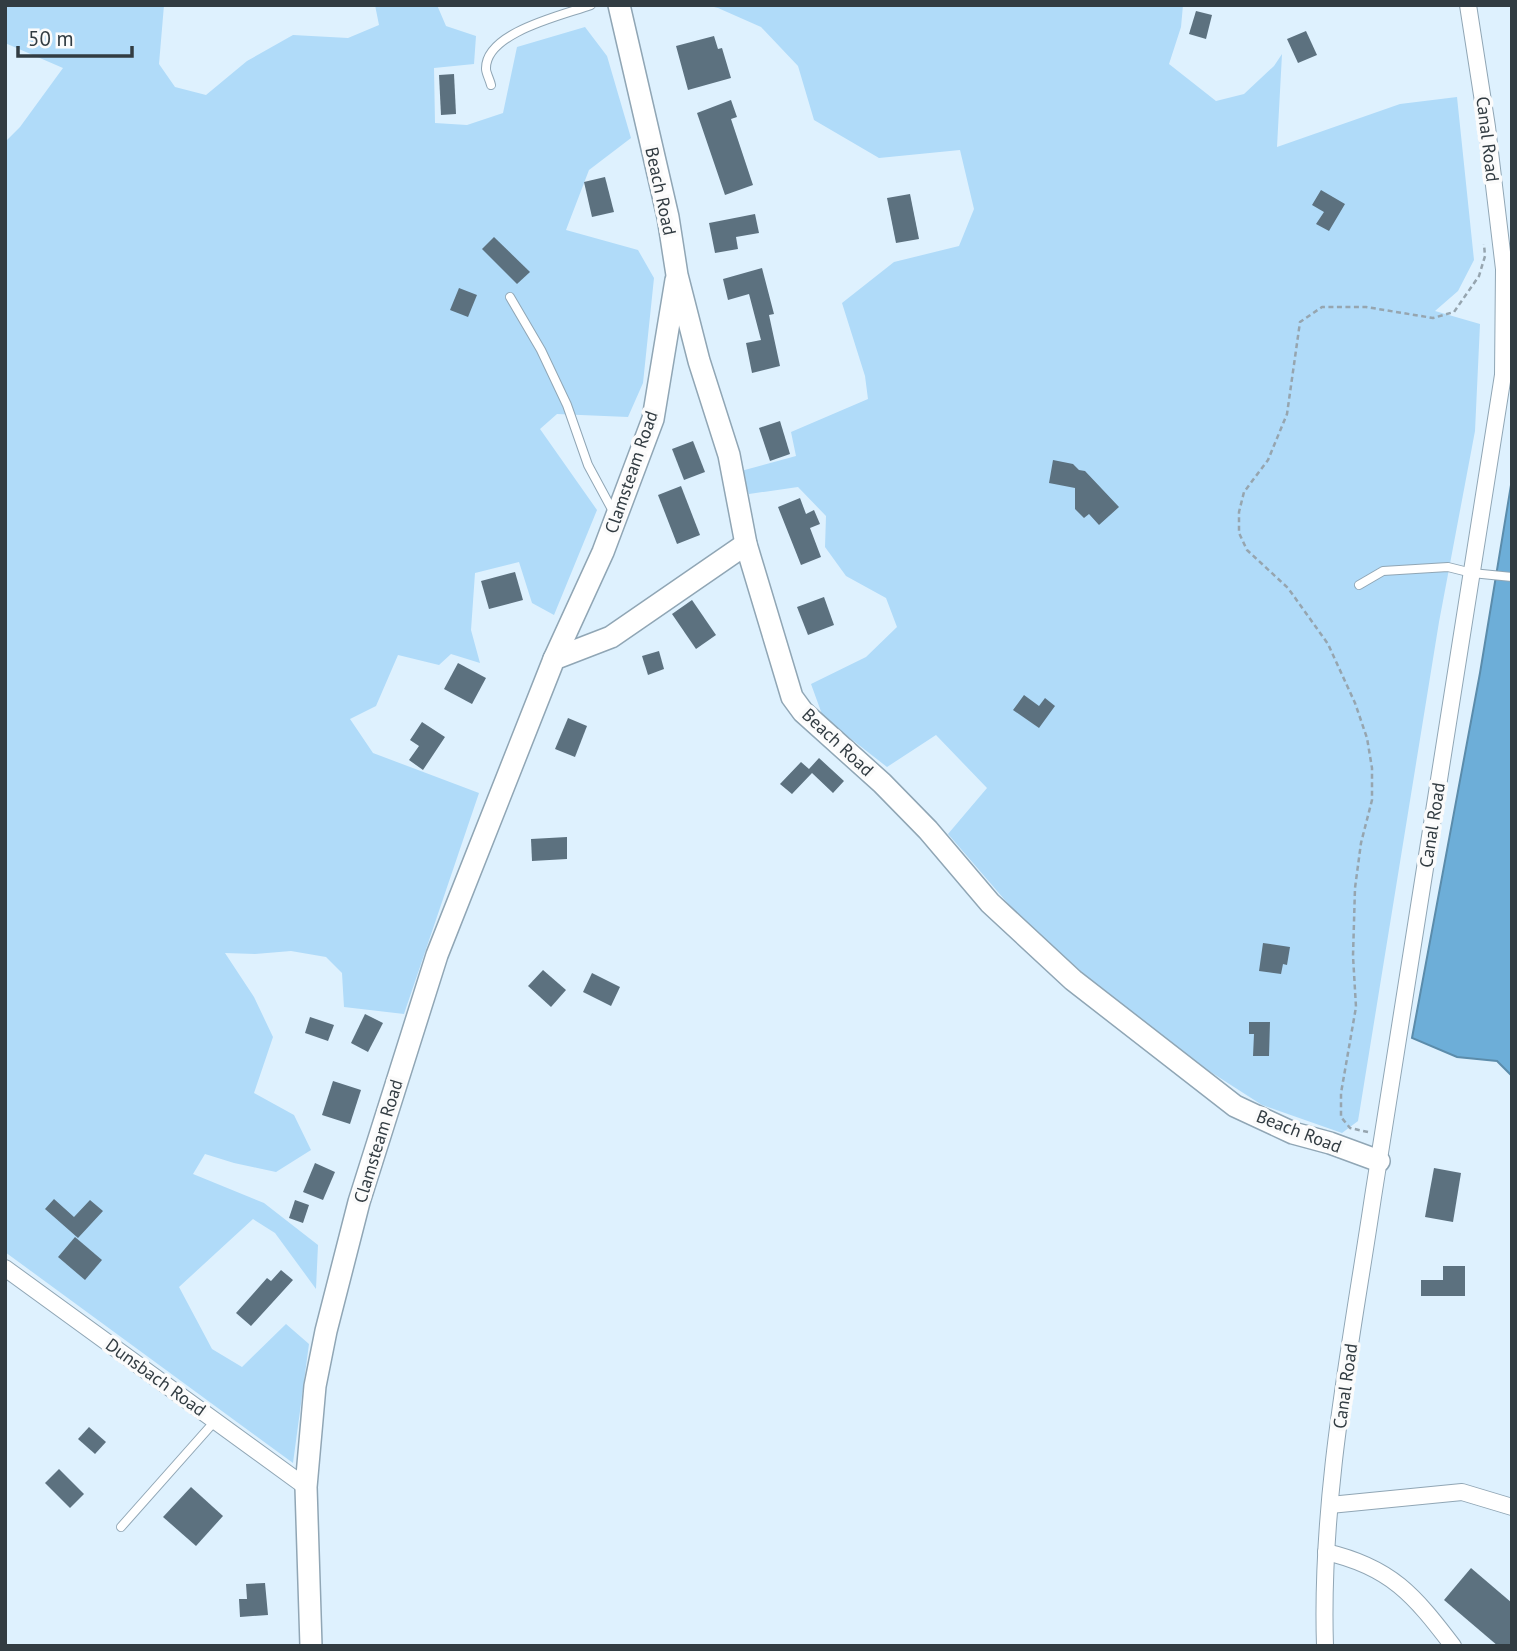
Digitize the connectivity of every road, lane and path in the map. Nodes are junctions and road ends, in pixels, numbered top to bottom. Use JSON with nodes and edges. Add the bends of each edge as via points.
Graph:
{"nodes":[{"id":1,"x":591,"y":5,"type":"edge"},
{"id":2,"x":619,"y":5,"type":"edge"},
{"id":3,"x":1468,"y":5,"type":"edge"},
{"id":4,"x":491,"y":85,"type":"dead end"},
{"id":5,"x":1484,"y":244,"type":"dead end"},
{"id":6,"x":677,"y":275,"type":"junction"},
{"id":7,"x":510,"y":297,"type":"dead end"},
{"id":8,"x":616,"y":518,"type":"junction"},
{"id":9,"x":746,"y":544,"type":"junction"},
{"id":10,"x":1472,"y":573,"type":"junction"},
{"id":11,"x":1512,"y":577,"type":"edge"},
{"id":12,"x":1359,"y":585,"type":"dead end"},
{"id":13,"x":554,"y":659,"type":"junction"},
{"id":14,"x":1382,"y":1136,"type":"junction"},
{"id":15,"x":1379,"y":1161,"type":"junction"},
{"id":16,"x":5,"y":1268,"type":"edge"},
{"id":17,"x":215,"y":1421,"type":"junction"},
{"id":18,"x":306,"y":1487,"type":"junction"},
{"id":19,"x":1330,"y":1505,"type":"junction"},
{"id":20,"x":1512,"y":1507,"type":"edge"},
{"id":21,"x":121,"y":1527,"type":"dead end"},
{"id":22,"x":1326,"y":1552,"type":"junction"},
{"id":23,"x":311,"y":1646,"type":"edge"},
{"id":24,"x":1325,"y":1646,"type":"edge"},
{"id":25,"x":1453,"y":1646,"type":"edge"}],
"edges":[{"from":1,"to":4,"type":"lane","via":[[511,34],[491,52],[486,68]]},
{"from":2,"to":6,"type":"street","name":"Beach Road"},
{"from":3,"to":10,"type":"street","name":"Canal Road","via":[[1487,127],[1506,309],[1503,374]]},
{"from":5,"to":14,"type":"path","via":[[1479,276],[1454,312],[1433,318],[1366,307],[1322,307],[1300,322],[1287,414],[1268,460],[1244,492],[1239,512],[1238,533],[1247,550],[1288,587],[1328,644],[1367,738],[1372,800],[1355,888],[1356,1007],[1341,1117],[1350,1129]]},
{"from":6,"to":8,"type":"street","name":"Clamsteam Road","via":[[653,419]]},
{"from":6,"to":9,"type":"street","name":"Beach Road","via":[[729,455]]},
{"from":7,"to":8,"type":"lane","via":[[541,350],[588,466]]},
{"from":8,"to":13,"type":"street","name":"Clamsteam Road"},
{"from":9,"to":13,"type":"street","via":[[611,637]]},
{"from":9,"to":15,"type":"street","name":"Beach Road","via":[[792,697],[928,830],[990,903],[1073,980],[1235,1106],[1293,1133]]},
{"from":10,"to":11,"type":"lane"},
{"from":10,"to":12,"type":"lane","via":[[1448,567],[1383,571]]},
{"from":10,"to":14,"type":"street","name":"Canal Road"},
{"from":13,"to":18,"type":"street","name":"Clamsteam Road","via":[[437,955],[359,1202],[315,1386]]},
{"from":14,"to":15,"type":"street","name":"Canal Road"},
{"from":15,"to":19,"type":"street","name":"Canal Road"},
{"from":16,"to":17,"type":"street","name":"Dunsbach Road"},
{"from":17,"to":18,"type":"street","name":"Dunsbach Road"},
{"from":17,"to":21,"type":"lane"},
{"from":18,"to":23,"type":"street","name":"Clamsteam Road"},
{"from":19,"to":20,"type":"street","via":[[1462,1492]]},
{"from":19,"to":22,"type":"street","name":"Canal Road"},
{"from":22,"to":24,"type":"street","name":"Canal Road"},
{"from":22,"to":25,"type":"street","via":[[1356,1559],[1388,1575],[1427,1612]]}]}
